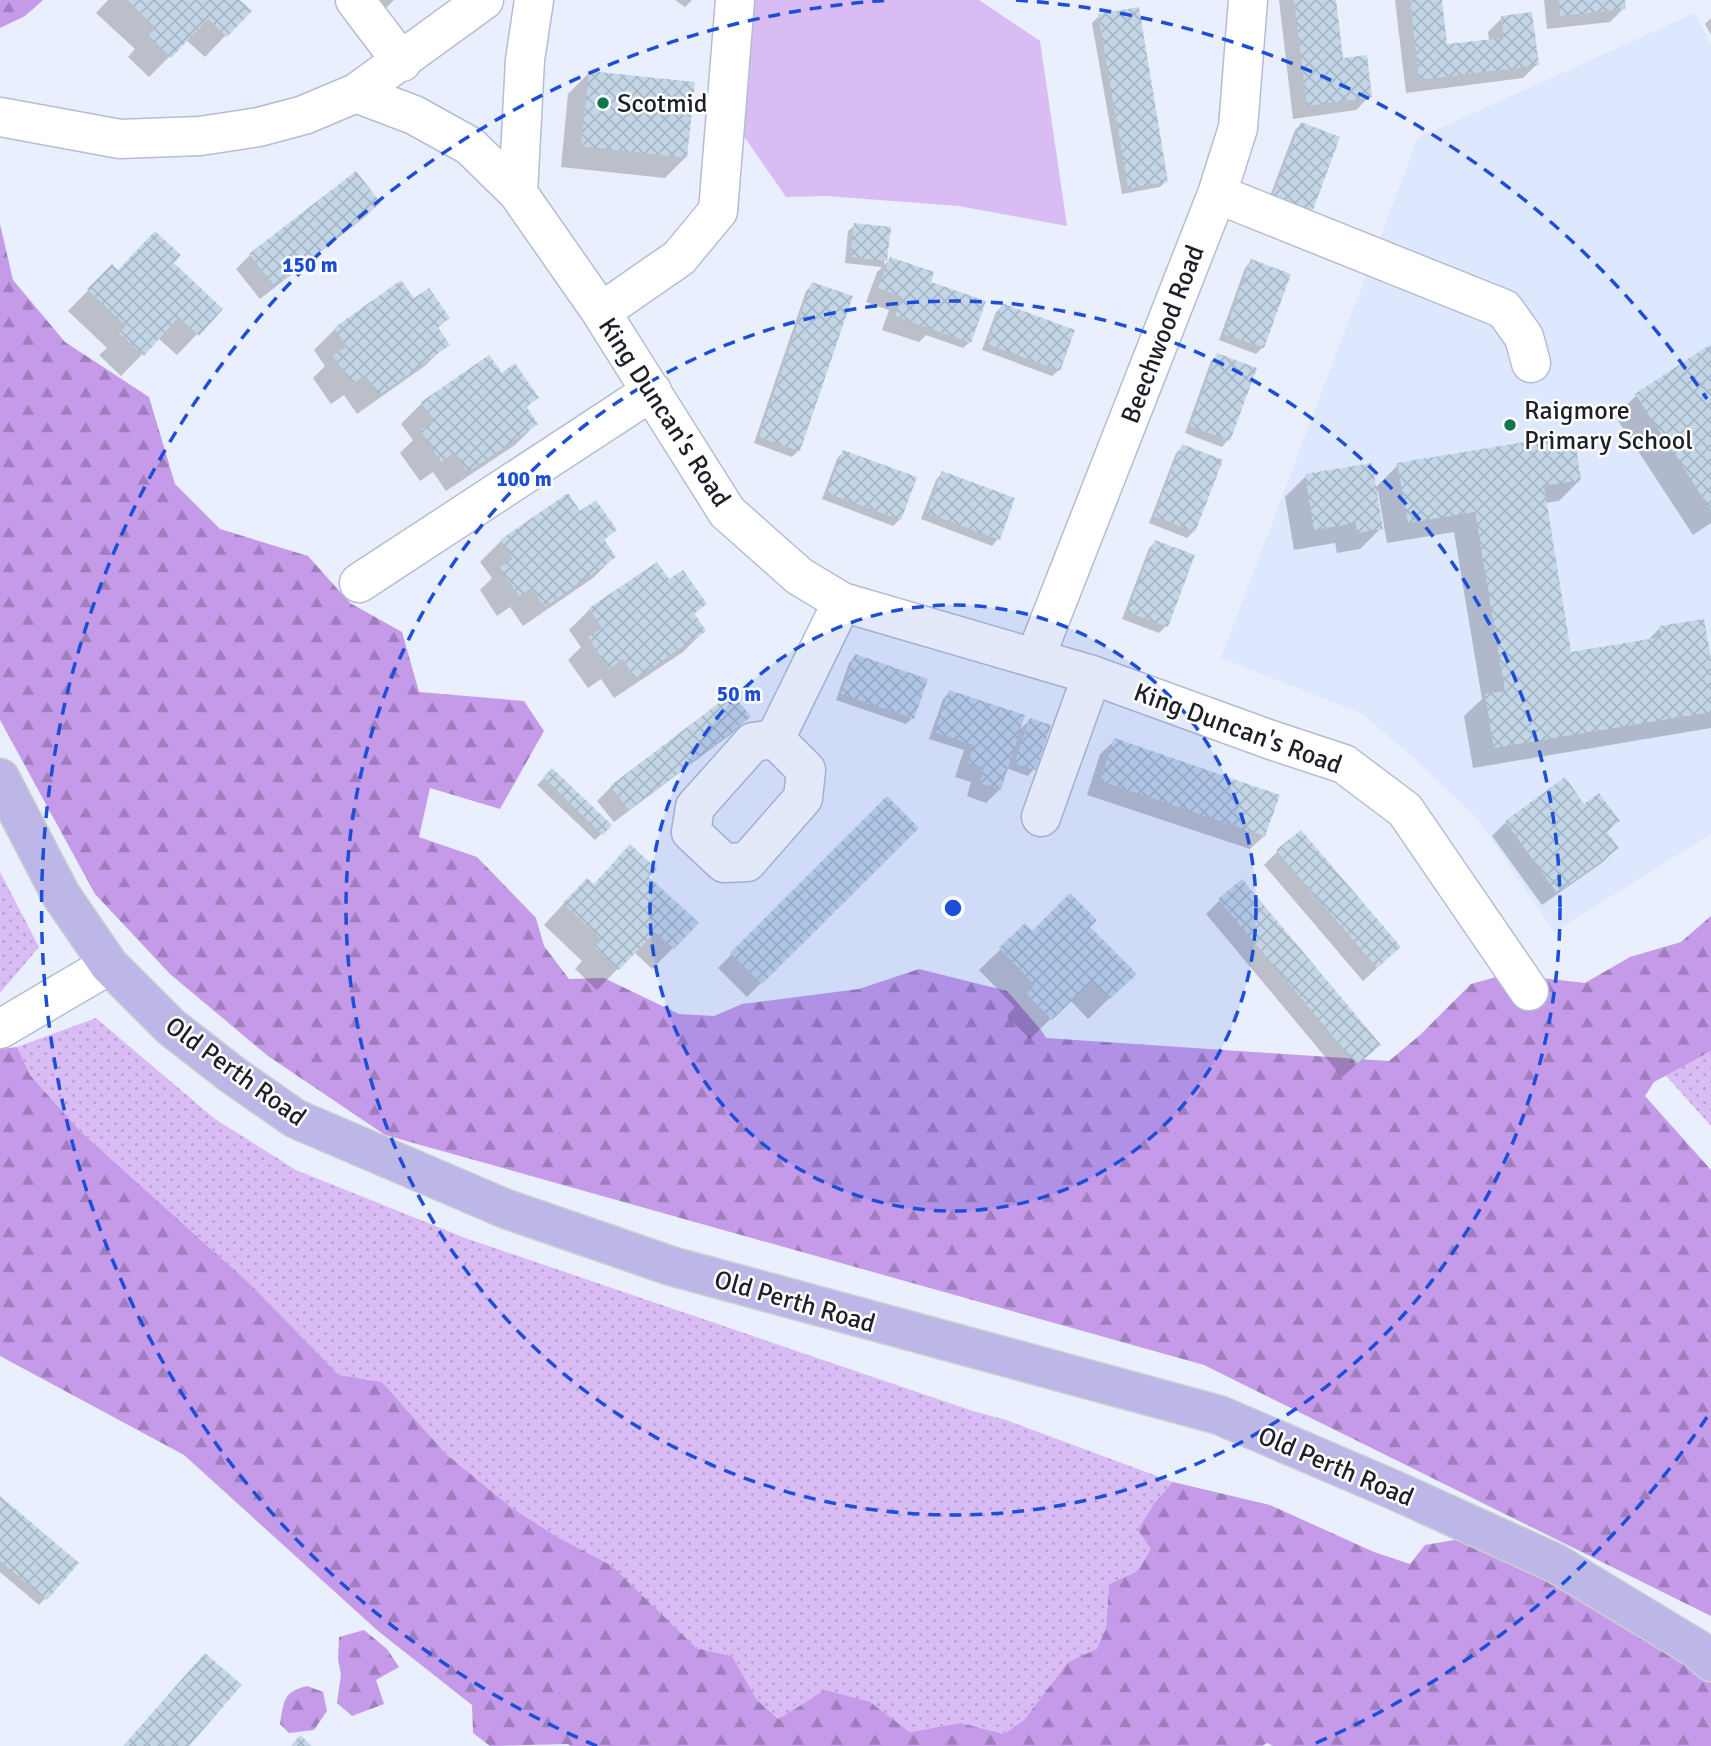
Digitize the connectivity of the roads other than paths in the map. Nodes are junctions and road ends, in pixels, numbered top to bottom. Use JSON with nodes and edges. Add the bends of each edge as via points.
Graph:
{"nodes":[{"id":1,"x":355,"y":0,"type":"edge"},
{"id":2,"x":484,"y":0,"type":"edge"},
{"id":3,"x":534,"y":0,"type":"edge"},
{"id":4,"x":735,"y":0,"type":"edge"},
{"id":5,"x":1248,"y":0,"type":"edge"},
{"id":6,"x":402,"y":62,"type":"junction"},
{"id":7,"x":356,"y":93,"type":"junction"},
{"id":8,"x":0,"y":117,"type":"edge"},
{"id":9,"x":518,"y":193,"type":"junction"},
{"id":10,"x":1217,"y":194,"type":"junction"},
{"id":11,"x":601,"y":312,"type":"junction"},
{"id":12,"x":1531,"y":363,"type":"dead end"},
{"id":13,"x":652,"y":391,"type":"junction"},
{"id":14,"x":359,"y":583,"type":"dead end"},
{"id":15,"x":842,"y":602,"type":"junction"},
{"id":16,"x":1035,"y":658,"type":"junction"},
{"id":17,"x":1092,"y":675,"type":"junction"},
{"id":18,"x":775,"y":739,"type":"dead end"},
{"id":19,"x":0,"y":779,"type":"edge"},
{"id":20,"x":1041,"y":817,"type":"dead end"},
{"id":21,"x":109,"y":965,"type":"junction"},
{"id":22,"x":1528,"y":991,"type":"dead end"},
{"id":23,"x":0,"y":1029,"type":"edge"},
{"id":24,"x":1711,"y":1662,"type":"edge"}],
"edges":[{"from":1,"to":6,"type":"street"},
{"from":2,"to":6,"type":"street"},
{"from":3,"to":9,"type":"street","via":[[525,60]]},
{"from":4,"to":11,"type":"street","via":[[718,211],[679,258]]},
{"from":5,"to":10,"type":"street","name":"Beechwood Road","via":[[1238,128]]},
{"from":6,"to":7,"type":"street"},
{"from":7,"to":8,"type":"street","via":[[304,115],[200,136],[120,139]]},
{"from":7,"to":9,"type":"street","name":"King Duncan's Road","via":[[414,115],[470,146]]},
{"from":9,"to":11,"type":"street","name":"King Duncan's Road"},
{"from":10,"to":12,"type":"street","via":[[1504,309],[1524,337]]},
{"from":10,"to":16,"type":"street","name":"Beechwood Road"},
{"from":11,"to":13,"type":"street","name":"King Duncan's Road"},
{"from":13,"to":14,"type":"street"},
{"from":13,"to":15,"type":"street","name":"King Duncan's Road","via":[[727,512],[799,576]]},
{"from":15,"to":16,"type":"street","name":"King Duncan's Road"},
{"from":15,"to":18,"type":"street"},
{"from":16,"to":17,"type":"street","name":"King Duncan's Road"},
{"from":17,"to":20,"type":"street"},
{"from":17,"to":22,"type":"street","name":"King Duncan's Road","via":[[1344,764],[1405,810]]},
{"from":19,"to":21,"type":"main road","name":"Old Perth Road","via":[[61,895]]},
{"from":21,"to":23,"type":"street"},
{"from":21,"to":24,"type":"main road","name":"Old Perth Road","via":[[171,1027],[234,1076],[296,1119],[355,1146],[506,1209],[671,1266],[1219,1415],[1555,1563]]}]}
